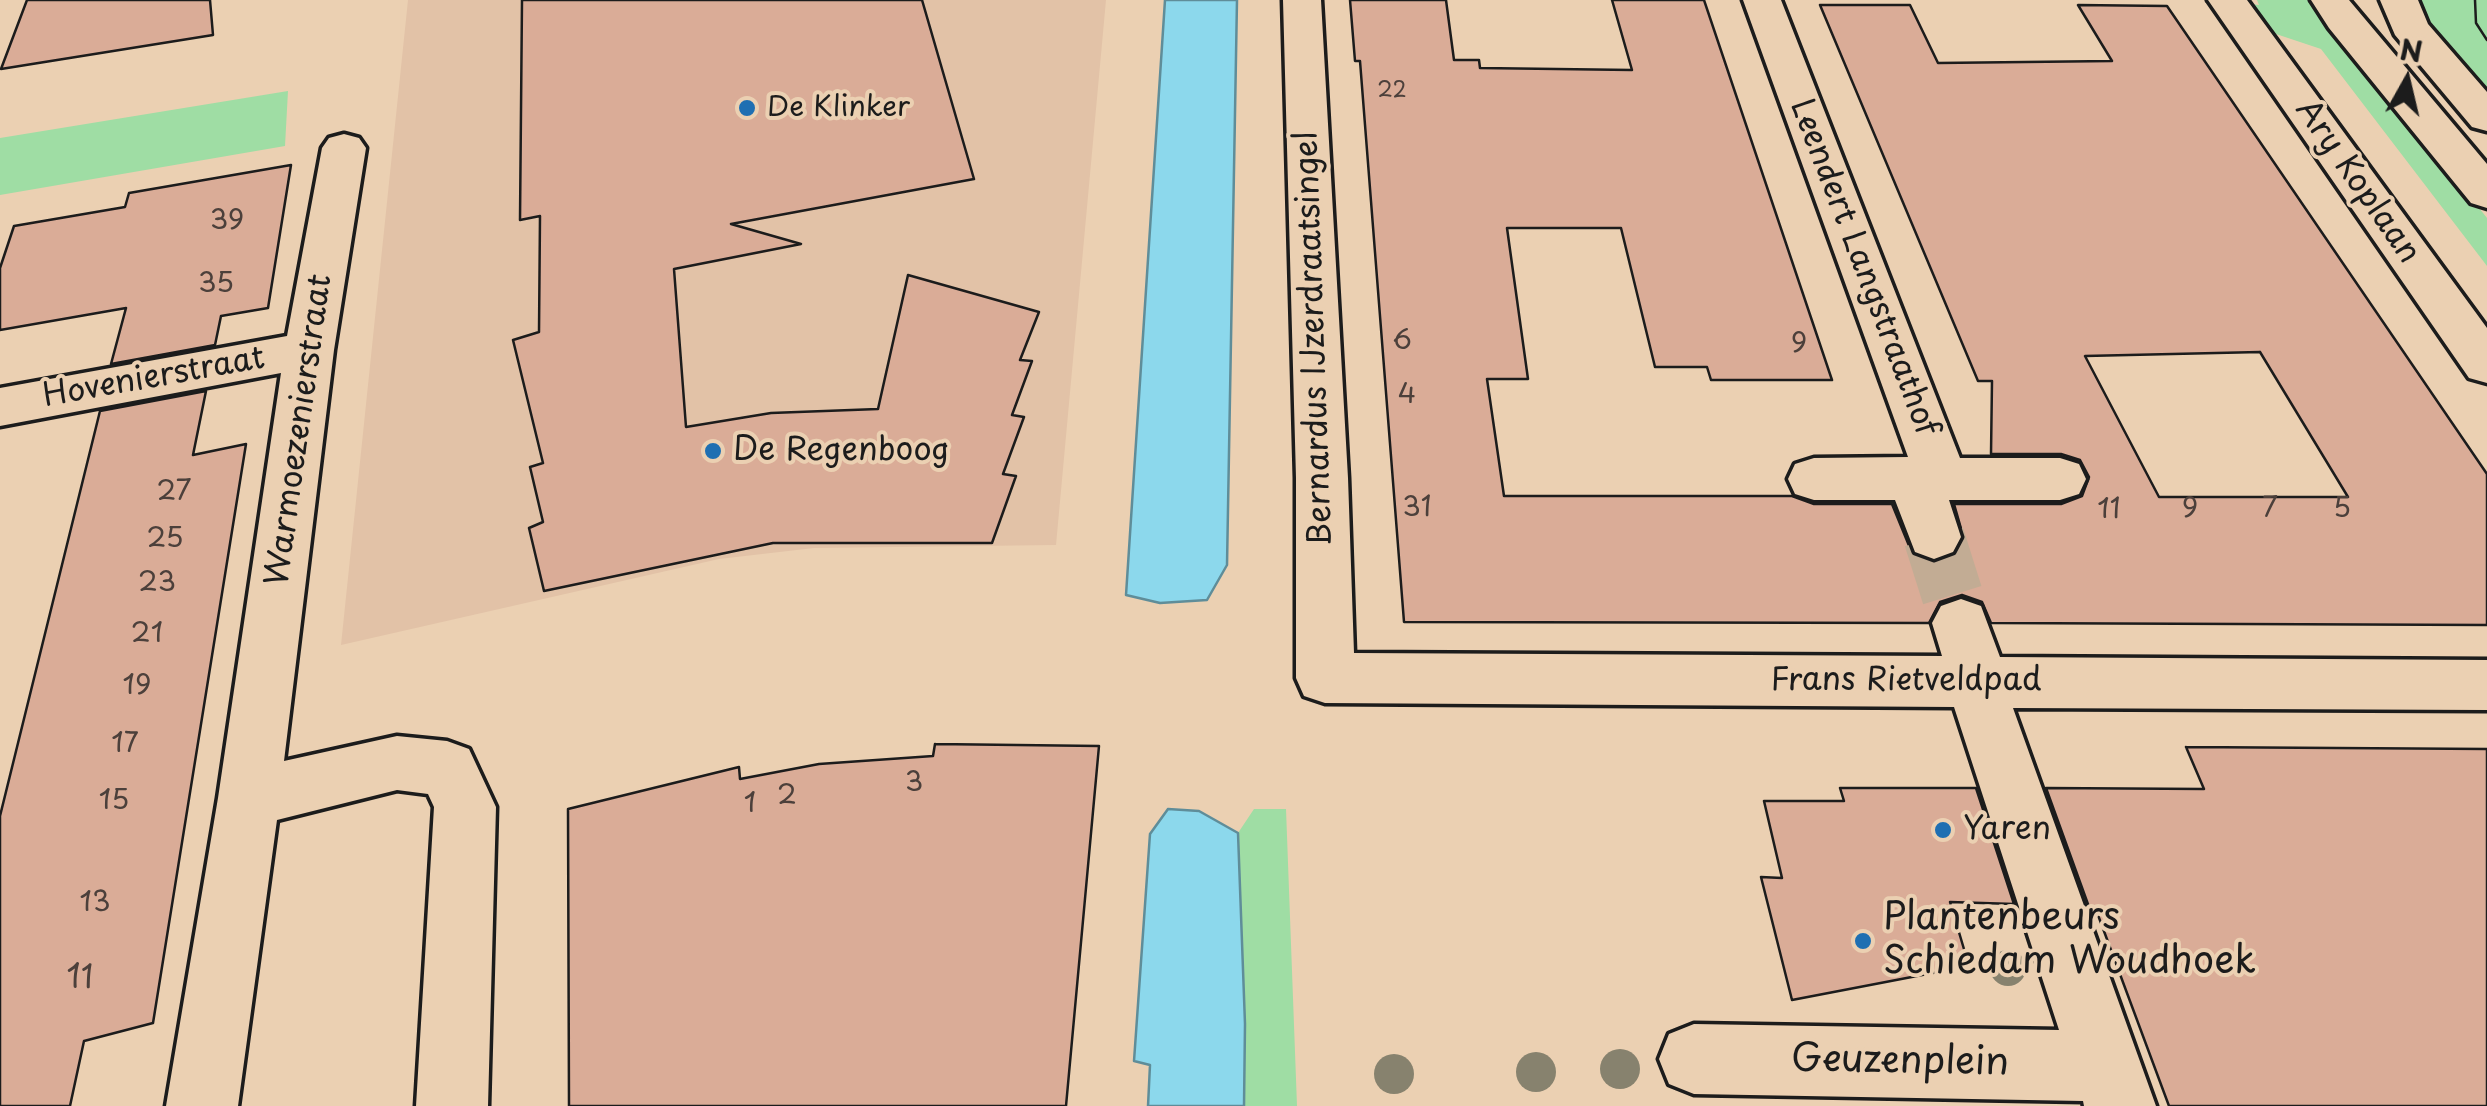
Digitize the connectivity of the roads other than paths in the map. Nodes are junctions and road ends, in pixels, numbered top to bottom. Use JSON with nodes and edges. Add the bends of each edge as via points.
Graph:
{"nodes":[{"id":1,"x":1302,"y":0,"type":"edge"},
{"id":2,"x":1762,"y":0,"type":"edge"},
{"id":3,"x":2227,"y":0,"type":"edge"},
{"id":4,"x":2330,"y":0,"type":"edge"},
{"id":5,"x":2399,"y":0,"type":"edge"},
{"id":6,"x":2487,"y":118,"type":"edge"},
{"id":7,"x":344,"y":148,"type":"dead end"},
{"id":8,"x":2487,"y":193,"type":"edge"},
{"id":9,"x":309,"y":350,"type":"junction"},
{"id":10,"x":2487,"y":365,"type":"edge"},
{"id":11,"x":0,"y":406,"type":"edge"},
{"id":12,"x":1814,"y":478,"type":"dead end"},
{"id":13,"x":1928,"y":478,"type":"junction"},
{"id":14,"x":2060,"y":479,"type":"dead end"},
{"id":15,"x":1934,"y":537,"type":"tunnel mouth"},
{"id":16,"x":1970,"y":652,"type":"junction"},
{"id":17,"x":1325,"y":678,"type":"joint"},
{"id":18,"x":2487,"y":686,"type":"edge"},
{"id":19,"x":249,"y":798,"type":"junction"},
{"id":20,"x":1694,"y":1059,"type":"dead end"},
{"id":21,"x":2113,"y":1086,"type":"edge"},
{"id":22,"x":202,"y":1106,"type":"edge"},
{"id":23,"x":452,"y":1106,"type":"edge"}],
"edges":[{"from":1,"to":17,"type":"street","name":"Bernardus IJzerdraatsingel"},
{"from":2,"to":13,"type":"street","name":"Leendert Langstraathof","via":[[1934,456]]},
{"from":3,"to":10,"type":"street","name":"Ary Koplaan"},
{"from":4,"to":8,"type":"street"},
{"from":5,"to":6,"type":"street","via":[[2408,27]]},
{"from":7,"to":9,"type":"street","name":"Warmoezenierstraat"},
{"from":9,"to":11,"type":"street","name":"Hovenierstraat"},
{"from":9,"to":19,"type":"street","name":"Warmoezenierstraat"},
{"from":12,"to":13,"type":"street"},
{"from":13,"to":14,"type":"street"},
{"from":13,"to":15,"type":"street","name":"Leendert Langstraathof","via":[[1921,496]]},
{"from":16,"to":17,"type":"street","name":"Frans Rietveldpad"},
{"from":16,"to":18,"type":"street","name":"Frans Rietveldpad"},
{"from":16,"to":21,"type":"street","name":"Geuzenplein","via":[[1986,724]]},
{"from":19,"to":22,"type":"street"},
{"from":19,"to":23,"type":"street","via":[[397,762],[446,769],[465,807]]},
{"from":20,"to":21,"type":"street","name":"Geuzenplein"}]}
